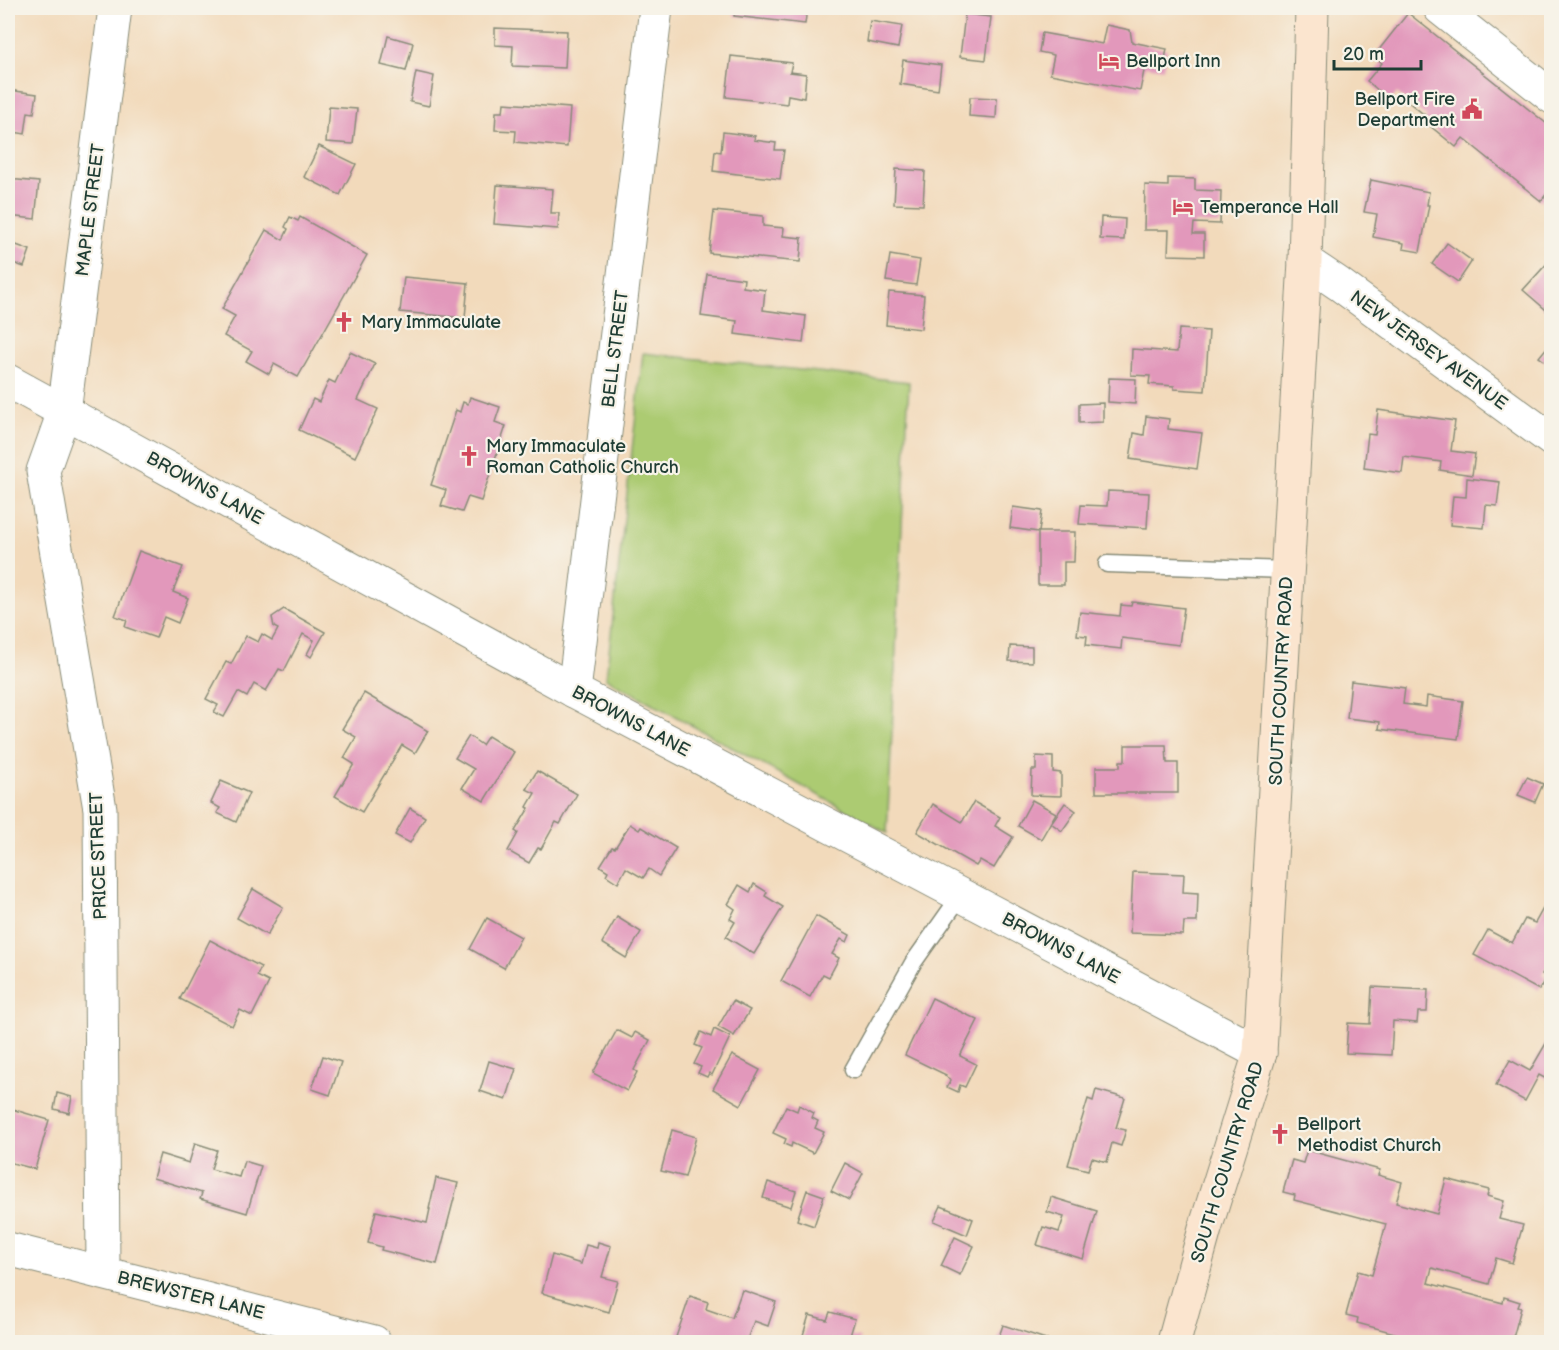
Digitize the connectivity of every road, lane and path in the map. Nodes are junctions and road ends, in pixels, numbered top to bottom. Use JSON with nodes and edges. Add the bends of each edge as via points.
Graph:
{"nodes":[{"id":1,"x":116,"y":8,"type":"edge"},
{"id":2,"x":656,"y":8,"type":"edge"},
{"id":3,"x":1312,"y":8,"type":"edge"},
{"id":4,"x":1440,"y":8,"type":"edge"},
{"id":5,"x":1551,"y":97,"type":"edge"},
{"id":6,"x":1305,"y":261,"type":"junction"},
{"id":7,"x":8,"y":381,"type":"edge"},
{"id":8,"x":64,"y":411,"type":"junction"},
{"id":9,"x":1551,"y":440,"type":"edge"},
{"id":10,"x":1107,"y":564,"type":"dead end"},
{"id":11,"x":1287,"y":570,"type":"junction"},
{"id":12,"x":574,"y":691,"type":"junction"},
{"id":13,"x":961,"y":895,"type":"junction"},
{"id":14,"x":1260,"y":1053,"type":"junction"},
{"id":15,"x":853,"y":1070,"type":"dead end"},
{"id":16,"x":8,"y":1249,"type":"edge"},
{"id":17,"x":103,"y":1272,"type":"junction"},
{"id":18,"x":374,"y":1342,"type":"edge"},
{"id":19,"x":1174,"y":1342,"type":"edge"}],
"edges":[{"from":1,"to":8,"type":"street","name":"MAPLE STREET"},
{"from":2,"to":12,"type":"street","name":"BELL STREET"},
{"from":3,"to":6,"type":"main road","name":"SOUTH COUNTRY ROAD"},
{"from":4,"to":5,"type":"street"},
{"from":6,"to":9,"type":"street","name":"NEW JERSEY AVENUE"},
{"from":6,"to":11,"type":"main road","name":"SOUTH COUNTRY ROAD"},
{"from":7,"to":8,"type":"street","name":"BROWNS LANE"},
{"from":8,"to":12,"type":"street","name":"BROWNS LANE"},
{"from":8,"to":17,"type":"street","name":"PRICE STREET","via":[[43,471],[100,809]]},
{"from":10,"to":11,"type":"lane"},
{"from":11,"to":14,"type":"main road","name":"SOUTH COUNTRY ROAD"},
{"from":12,"to":13,"type":"street","name":"BROWNS LANE"},
{"from":13,"to":14,"type":"street","name":"BROWNS LANE"},
{"from":13,"to":15,"type":"lane","via":[[914,963]]},
{"from":14,"to":19,"type":"main road","name":"SOUTH COUNTRY ROAD"},
{"from":16,"to":17,"type":"street","name":"BREWSTER LANE"},
{"from":17,"to":18,"type":"street","name":"BREWSTER LANE"}]}
